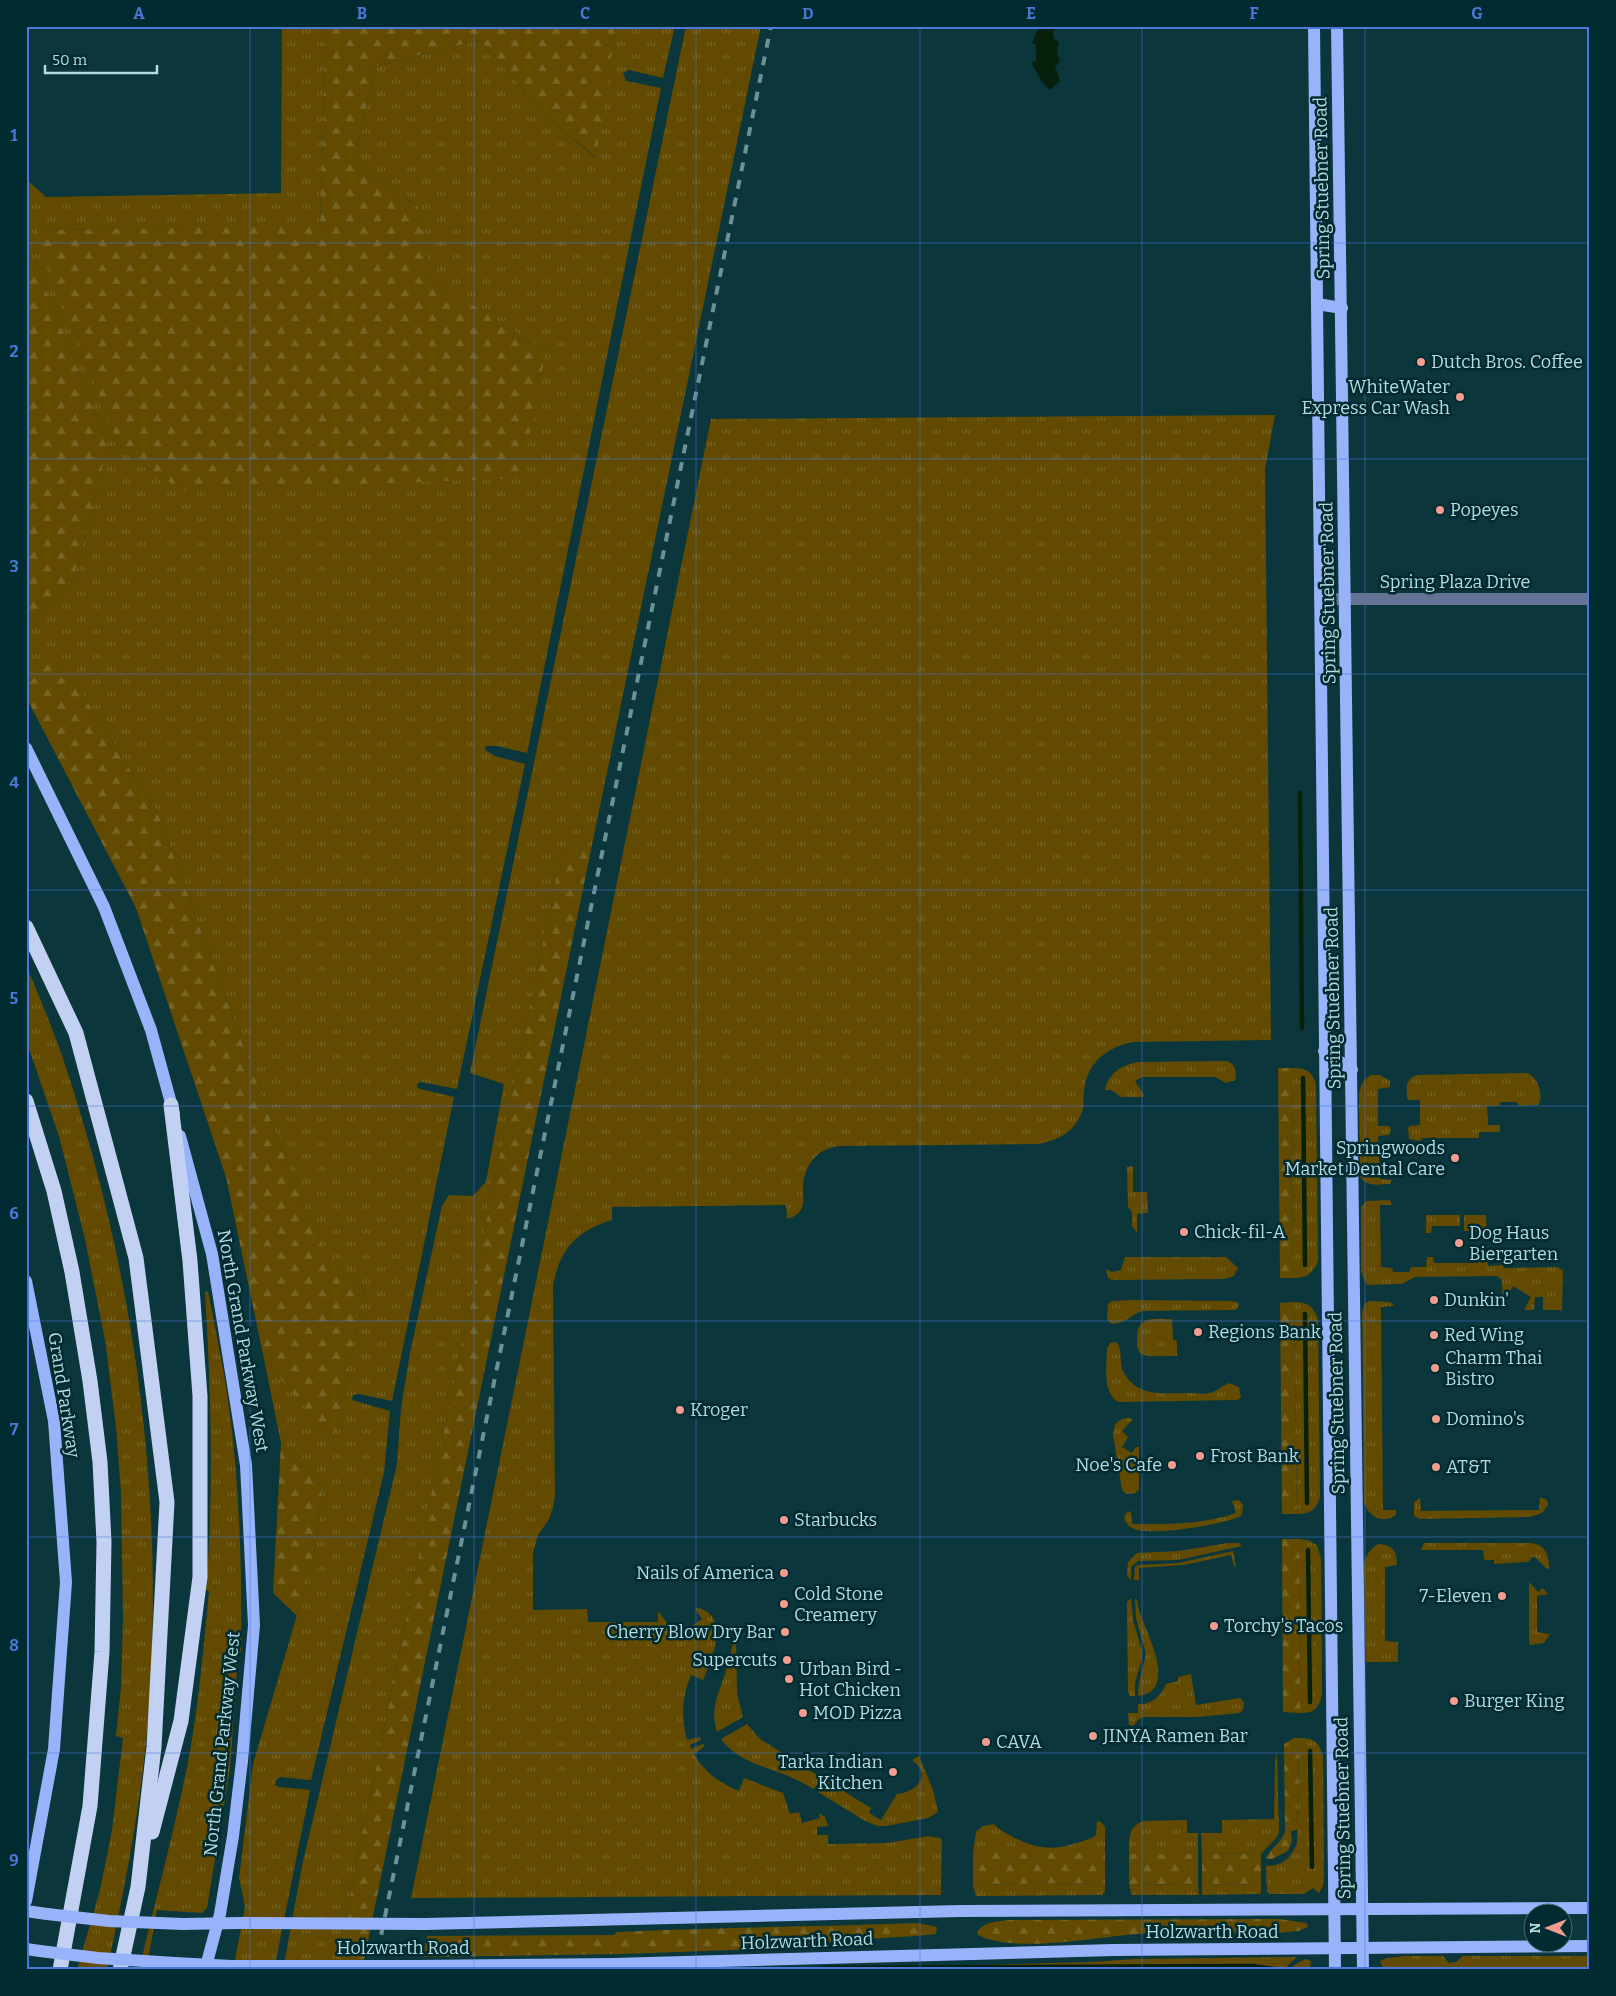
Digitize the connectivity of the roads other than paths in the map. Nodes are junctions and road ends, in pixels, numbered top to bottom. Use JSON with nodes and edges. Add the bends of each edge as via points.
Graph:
{"nodes":[{"id":1,"x":1314,"y":26,"type":"edge"},
{"id":2,"x":1337,"y":26,"type":"edge"},
{"id":3,"x":1317,"y":304,"type":"junction"},
{"id":4,"x":1342,"y":308,"type":"junction"},
{"id":5,"x":1320,"y":599,"type":"junction"},
{"id":6,"x":1590,"y":599,"type":"edge"},
{"id":7,"x":1345,"y":600,"type":"junction"},
{"id":8,"x":26,"y":748,"type":"edge"},
{"id":9,"x":26,"y":927,"type":"edge"},
{"id":10,"x":1351,"y":1049,"type":"junction"},
{"id":11,"x":1324,"y":1051,"type":"junction"},
{"id":12,"x":1352,"y":1070,"type":"junction"},
{"id":13,"x":26,"y":1101,"type":"edge"},
{"id":14,"x":172,"y":1105,"type":"junction"},
{"id":15,"x":26,"y":1281,"type":"edge"},
{"id":16,"x":138,"y":1887,"type":"junction"},
{"id":17,"x":26,"y":1901,"type":"edge"},
{"id":18,"x":1362,"y":1908,"type":"junction"},
{"id":19,"x":1590,"y":1908,"type":"edge"},
{"id":20,"x":1334,"y":1909,"type":"junction"},
{"id":21,"x":26,"y":1911,"type":"edge"},
{"id":22,"x":217,"y":1924,"type":"junction"},
{"id":23,"x":1590,"y":1946,"type":"edge"},
{"id":24,"x":1363,"y":1948,"type":"junction"},
{"id":25,"x":26,"y":1949,"type":"edge"},
{"id":26,"x":1335,"y":1949,"type":"junction"},
{"id":27,"x":205,"y":1967,"type":"edge"},
{"id":28,"x":60,"y":1970,"type":"edge"},
{"id":29,"x":120,"y":1970,"type":"edge"},
{"id":30,"x":1335,"y":1970,"type":"edge"},
{"id":31,"x":1363,"y":1970,"type":"edge"}],
"edges":[{"from":1,"to":3,"type":"main road","name":"Spring Stuebner Road"},
{"from":2,"to":4,"type":"main road","name":"Spring Stuebner Road"},
{"from":3,"to":4,"type":"main road"},
{"from":3,"to":5,"type":"main road","name":"Spring Stuebner Road"},
{"from":4,"to":7,"type":"main road","name":"Spring Stuebner Road"},
{"from":5,"to":7,"type":"street","name":"Spring Plaza Drive"},
{"from":5,"to":11,"type":"main road","name":"Spring Stuebner Road"},
{"from":6,"to":7,"type":"street","name":"Spring Plaza Drive"},
{"from":7,"to":10,"type":"main road","name":"Spring Stuebner Road"},
{"from":8,"to":14,"type":"main road","name":"North Grand Parkway West","via":[[104,907],[151,1030]]},
{"from":9,"to":16,"type":"highway","via":[[76,1033],[136,1258],[167,1502],[154,1747]]},
{"from":10,"to":11,"type":"main road"},
{"from":10,"to":12,"type":"main road","name":"Spring Stuebner Road"},
{"from":11,"to":12,"type":"main road"},
{"from":11,"to":20,"type":"main road","name":"Spring Stuebner Road"},
{"from":12,"to":18,"type":"main road","name":"Spring Stuebner Road"},
{"from":13,"to":28,"type":"highway","via":[[54,1191],[72,1272],[100,1462],[104,1542],[102,1652],[90,1797]]},
{"from":14,"to":16,"type":"highway","via":[[190,1261],[200,1396],[200,1576],[181,1721]]},
{"from":14,"to":22,"type":"main road","name":"North Grand Parkway West","via":[[212,1254],[246,1465],[254,1625],[233,1836]]},
{"from":15,"to":17,"type":"main road","name":"Grand Parkway","via":[[54,1421],[66,1582],[54,1749]]},
{"from":16,"to":29,"type":"highway"},
{"from":18,"to":19,"type":"main road","name":"Holzwarth Road"},
{"from":18,"to":20,"type":"main road","name":"Holzwarth Road"},
{"from":18,"to":24,"type":"main road","name":"Spring Stuebner Road"},
{"from":20,"to":22,"type":"main road","name":"Holzwarth Road","bridge":true,"via":[[960,1911],[425,1924]]},
{"from":20,"to":26,"type":"main road","name":"Spring Stuebner Road"},
{"from":21,"to":22,"type":"main road","name":"Holzwarth Road","bridge":true,"via":[[108,1921]]},
{"from":22,"to":27,"type":"main road","name":"North Grand Parkway West"},
{"from":23,"to":24,"type":"main road","name":"Holzwarth Road"},
{"from":24,"to":26,"type":"main road","name":"Holzwarth Road"},
{"from":24,"to":31,"type":"main road","name":"Spring Stuebner Road"},
{"from":25,"to":27,"type":"main road","name":"Holzwarth Road","bridge":true},
{"from":26,"to":27,"type":"main road","name":"Holzwarth Road","bridge":true,"via":[[1104,1950],[614,1964]]},
{"from":26,"to":30,"type":"main road","name":"Spring Stuebner Road"}]}
